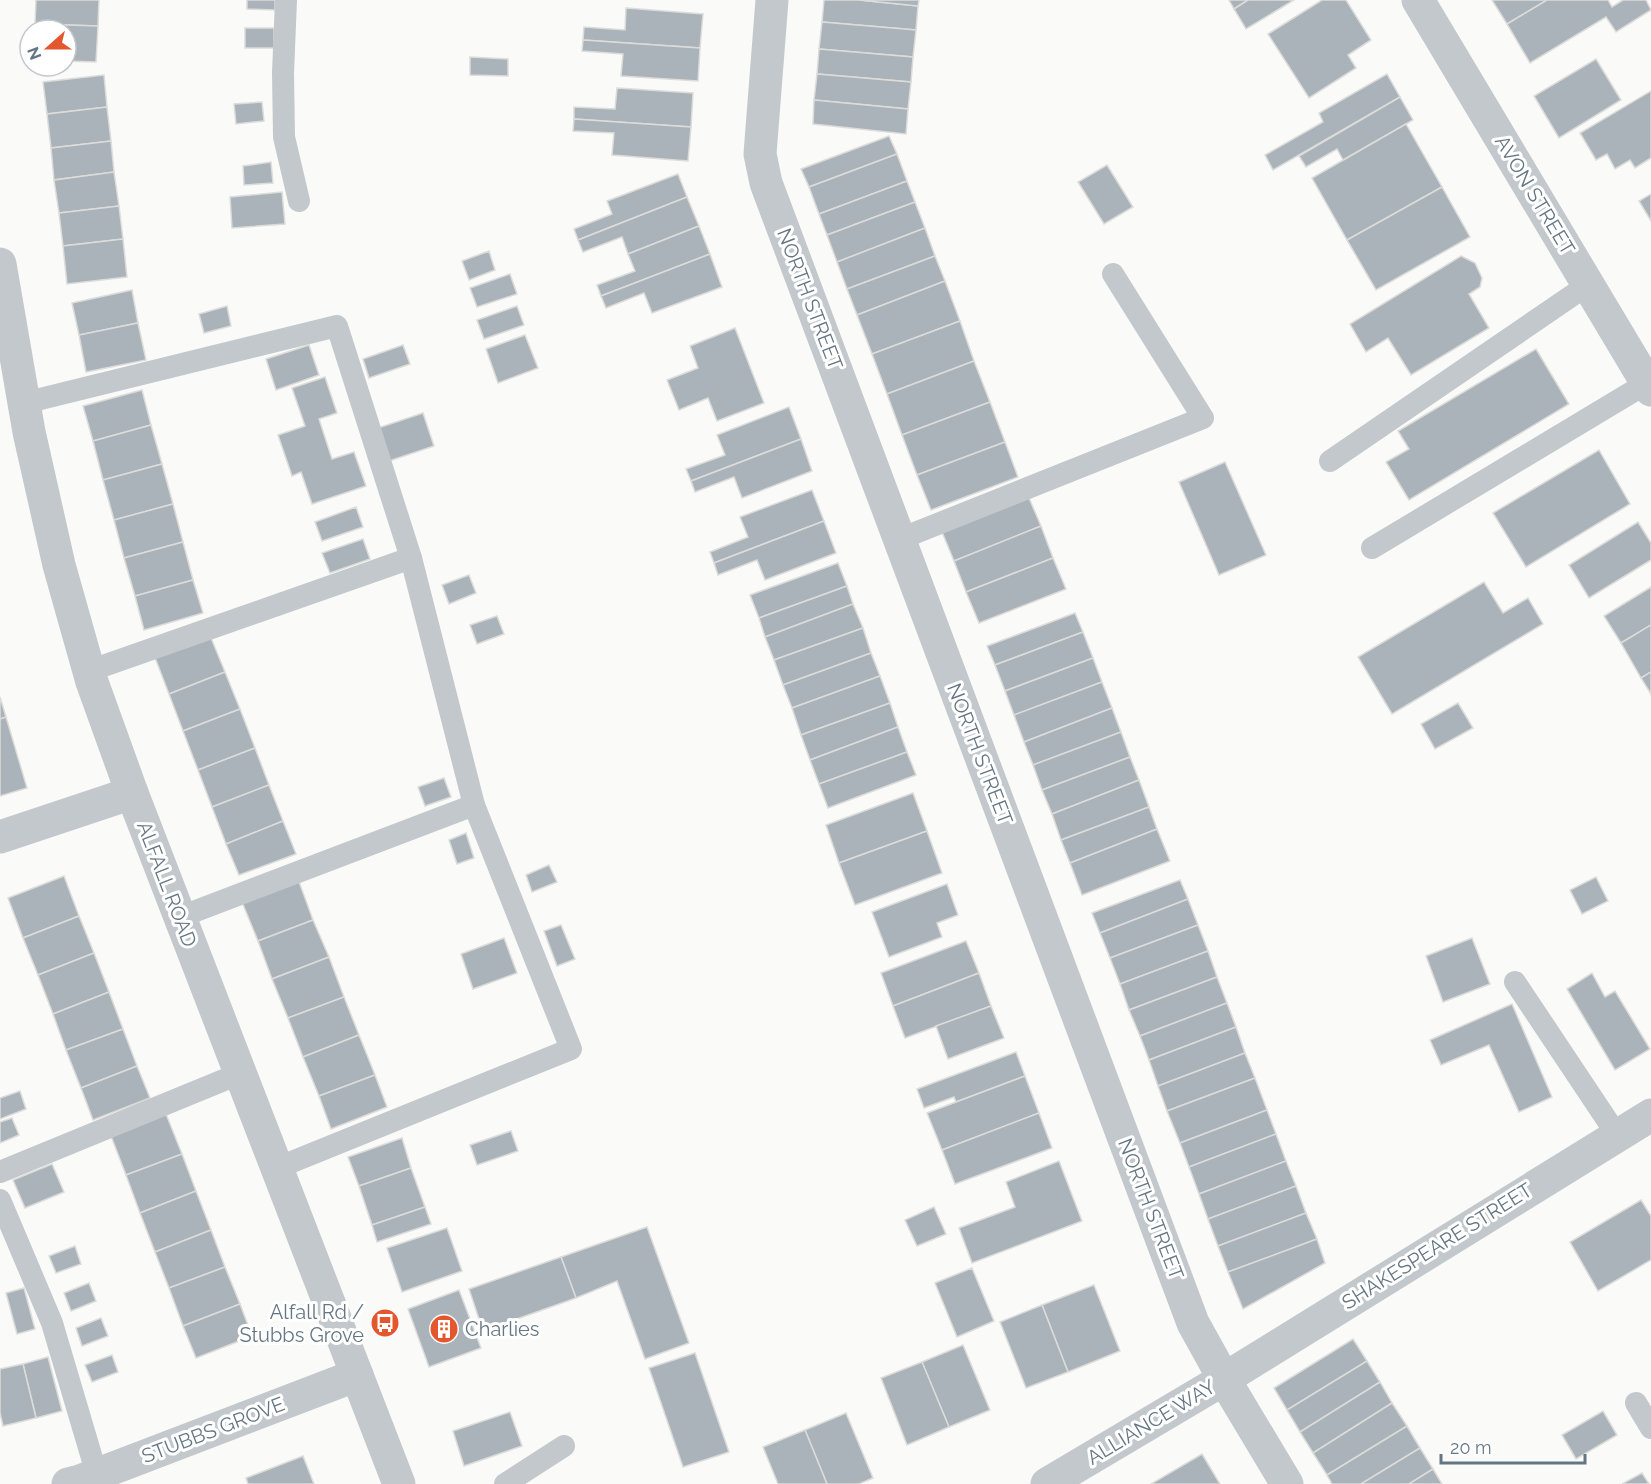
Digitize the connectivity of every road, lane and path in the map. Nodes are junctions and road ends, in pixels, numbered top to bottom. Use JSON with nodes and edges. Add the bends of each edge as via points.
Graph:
{"nodes":[{"id":1,"x":286,"y":0,"type":"edge"},
{"id":2,"x":772,"y":0,"type":"edge"},
{"id":3,"x":1418,"y":0,"type":"edge"},
{"id":4,"x":299,"y":201,"type":"dead end"},
{"id":5,"x":0,"y":264,"type":"edge"},
{"id":6,"x":1113,"y":274,"type":"dead end"},
{"id":7,"x":1588,"y":284,"type":"junction"},
{"id":8,"x":4,"y":317,"type":"edge"},
{"id":9,"x":1649,"y":387,"type":"edge"},
{"id":10,"x":24,"y":403,"type":"junction"},
{"id":11,"x":1330,"y":461,"type":"dead end"},
{"id":12,"x":900,"y":539,"type":"junction"},
{"id":13,"x":1372,"y":548,"type":"dead end"},
{"id":14,"x":411,"y":558,"type":"junction"},
{"id":15,"x":89,"y":671,"type":"junction"},
{"id":16,"x":132,"y":793,"type":"junction"},
{"id":17,"x":474,"y":805,"type":"junction"},
{"id":18,"x":0,"y":837,"type":"edge"},
{"id":19,"x":180,"y":917,"type":"junction"},
{"id":20,"x":1515,"y":982,"type":"dead end"},
{"id":21,"x":241,"y":1073,"type":"junction"},
{"id":22,"x":1651,"y":1115,"type":"edge"},
{"id":23,"x":1617,"y":1135,"type":"junction"},
{"id":24,"x":277,"y":1168,"type":"junction"},
{"id":25,"x":0,"y":1172,"type":"edge"},
{"id":26,"x":0,"y":1200,"type":"edge"},
{"id":27,"x":357,"y":1375,"type":"junction"},
{"id":28,"x":1224,"y":1379,"type":"junction"},
{"id":29,"x":1636,"y":1403,"type":"dead end"},
{"id":30,"x":1651,"y":1428,"type":"edge"},
{"id":31,"x":564,"y":1446,"type":"dead end"},
{"id":32,"x":97,"y":1478,"type":"edge"},
{"id":33,"x":399,"y":1484,"type":"edge"},
{"id":34,"x":505,"y":1484,"type":"edge"},
{"id":35,"x":1047,"y":1484,"type":"edge"},
{"id":36,"x":1287,"y":1484,"type":"edge"}],
"edges":[{"from":1,"to":4,"type":"lane","via":[[284,136]]},
{"from":2,"to":12,"type":"street","name":"NORTH STREET","via":[[760,153],[766,183]]},
{"from":3,"to":7,"type":"street","name":"AVON STREET"},
{"from":5,"to":8,"type":"street","name":"ALFALL ROAD"},
{"from":6,"to":12,"type":"lane","via":[[1203,418]]},
{"from":7,"to":9,"type":"street","name":"AVON STREET"},
{"from":7,"to":11,"type":"lane"},
{"from":8,"to":10,"type":"street","name":"ALFALL ROAD"},
{"from":9,"to":13,"type":"lane"},
{"from":10,"to":14,"type":"lane","via":[[337,326]]},
{"from":10,"to":15,"type":"street","name":"ALFALL ROAD","via":[[59,565]]},
{"from":12,"to":28,"type":"street","name":"NORTH STREET","via":[[1193,1323]]},
{"from":14,"to":15,"type":"lane"},
{"from":14,"to":17,"type":"lane"},
{"from":15,"to":16,"type":"street","name":"ALFALL ROAD"},
{"from":16,"to":18,"type":"street"},
{"from":16,"to":19,"type":"street","name":"ALFALL ROAD"},
{"from":17,"to":19,"type":"lane"},
{"from":17,"to":24,"type":"lane","via":[[571,1049]]},
{"from":19,"to":21,"type":"street","name":"ALFALL ROAD"},
{"from":20,"to":23,"type":"lane"},
{"from":21,"to":24,"type":"street","name":"ALFALL ROAD"},
{"from":21,"to":25,"type":"lane"},
{"from":22,"to":23,"type":"street","name":"SHAKESPEARE STREET"},
{"from":23,"to":28,"type":"street","name":"SHAKESPEARE STREET"},
{"from":24,"to":27,"type":"street","name":"ALFALL ROAD"},
{"from":26,"to":32,"type":"lane","via":[[52,1323]]},
{"from":27,"to":32,"type":"street","name":"STUBBS GROVE"},
{"from":27,"to":33,"type":"street","name":"ALFALL ROAD"},
{"from":28,"to":35,"type":"street","name":"ALLIANCE WAY"},
{"from":28,"to":36,"type":"street","name":"NORTH STREET"},
{"from":29,"to":30,"type":"lane"},
{"from":31,"to":34,"type":"lane"}]}
